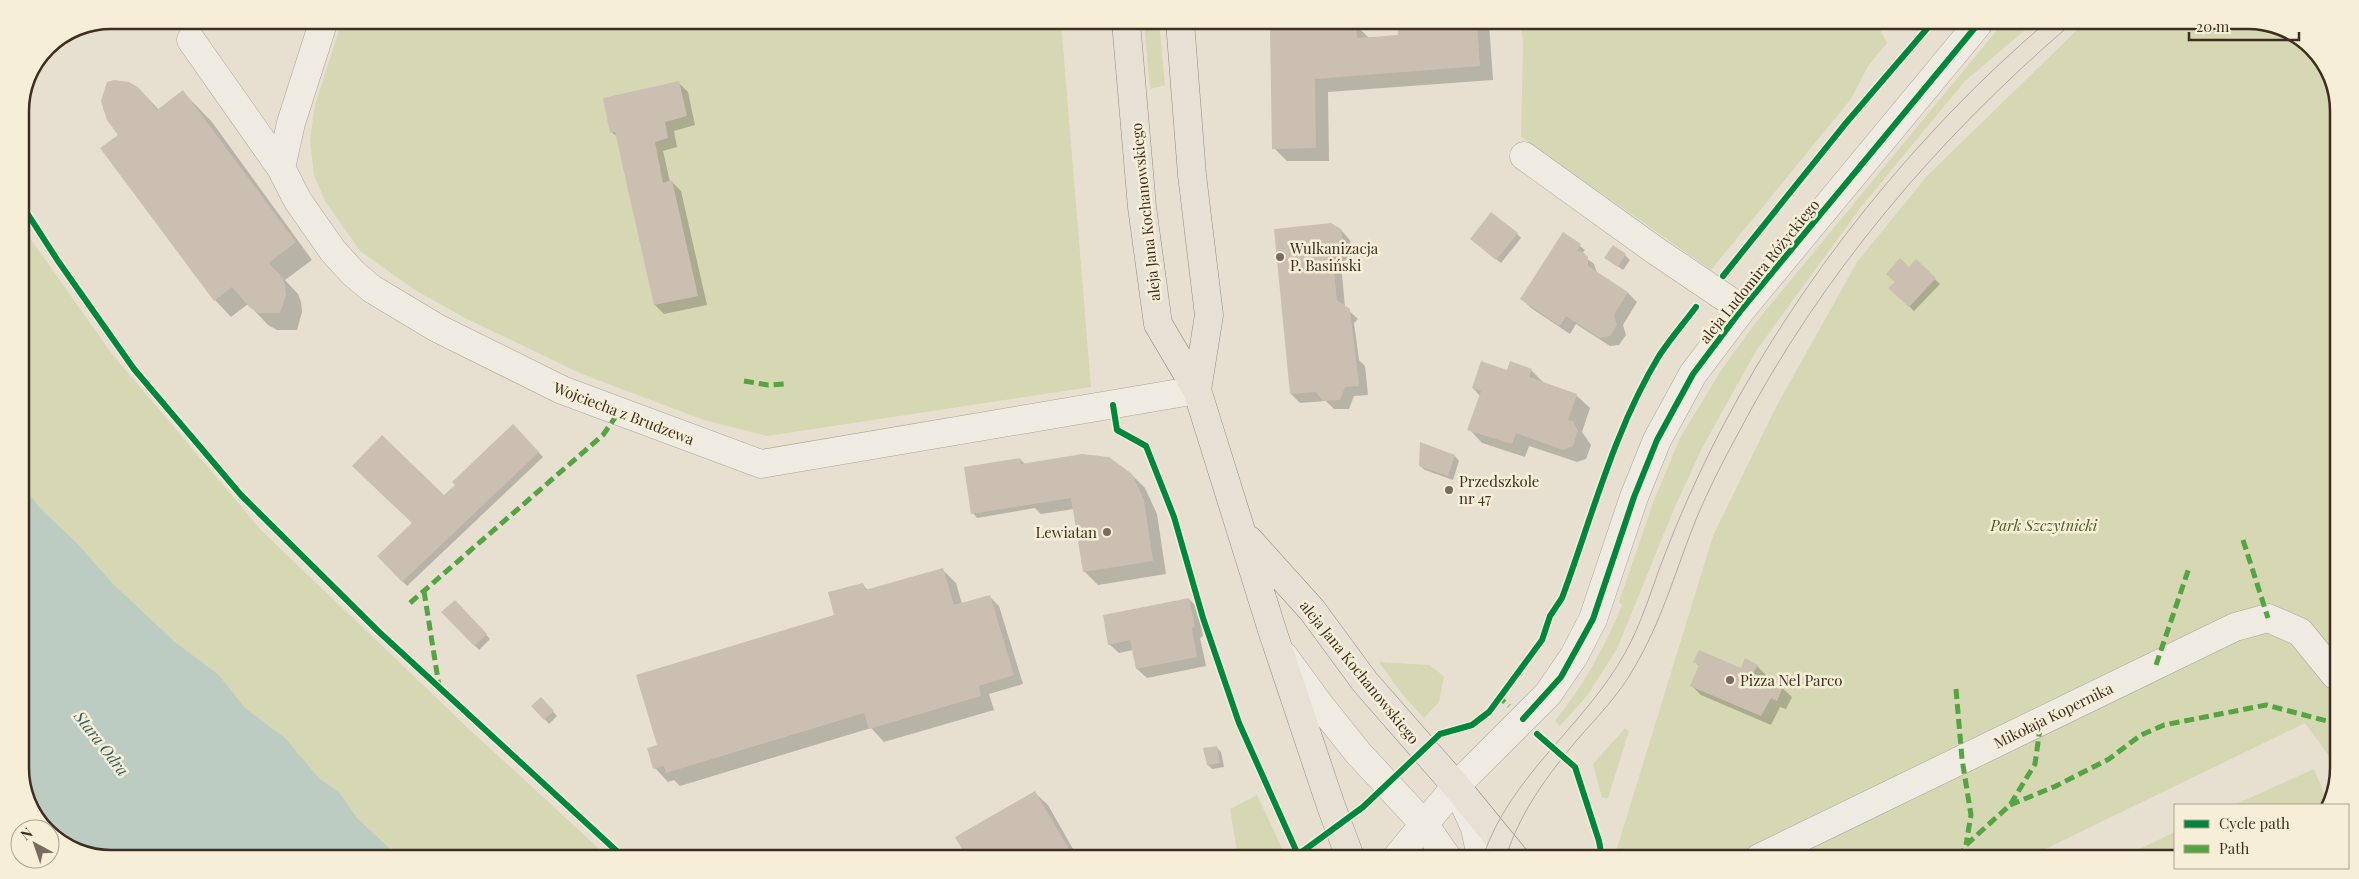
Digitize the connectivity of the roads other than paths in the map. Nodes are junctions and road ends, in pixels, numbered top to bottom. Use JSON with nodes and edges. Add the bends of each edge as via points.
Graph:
{"nodes":[{"id":1,"x":321,"y":29,"type":"edge"},
{"id":2,"x":1127,"y":29,"type":"edge"},
{"id":3,"x":1181,"y":29,"type":"edge"},
{"id":4,"x":1974,"y":29,"type":"edge"},
{"id":5,"x":191,"y":40,"type":"dead end"},
{"id":6,"x":1524,"y":156,"type":"dead end"},
{"id":7,"x":281,"y":168,"type":"junction"},
{"id":8,"x":1742,"y":309,"type":"junction"},
{"id":9,"x":1198,"y":390,"type":"junction"},
{"id":10,"x":1243,"y":534,"type":"junction"},
{"id":11,"x":1282,"y":653,"type":"junction"},
{"id":12,"x":2330,"y":669,"type":"edge"},
{"id":13,"x":1456,"y":786,"type":"junction"},
{"id":14,"x":1424,"y":824,"type":"junction"},
{"id":15,"x":1347,"y":850,"type":"edge"},
{"id":16,"x":1402,"y":850,"type":"edge"},
{"id":17,"x":1442,"y":850,"type":"edge"},
{"id":18,"x":1480,"y":850,"type":"edge"},
{"id":19,"x":1508,"y":850,"type":"edge"},
{"id":20,"x":1775,"y":850,"type":"edge"}],
"edges":[{"from":1,"to":7,"type":"street","via":[[291,123]]},
{"from":2,"to":9,"type":"main road","name":"aleja Jana Kochanowskiego","via":[[1142,207],[1158,324]]},
{"from":3,"to":9,"type":"main road","name":"aleja Jana Kochanowskiego","via":[[1192,175],[1209,316]]},
{"from":4,"to":8,"type":"street","name":"aleja Ludomira Różyckiego"},
{"from":5,"to":7,"type":"street","name":"Wojciecha z Brudzewa"},
{"from":6,"to":8,"type":"street"},
{"from":7,"to":9,"type":"street","name":"Wojciecha z Brudzewa","via":[[314,226],[353,273],[372,289],[436,328],[554,386],[761,464]]},
{"from":8,"to":13,"type":"street","name":"aleja Ludomira Różyckiego","via":[[1693,374],[1657,440],[1593,619],[1574,656],[1548,694]]},
{"from":9,"to":10,"type":"main road","name":"aleja Jana Kochanowskiego"},
{"from":10,"to":11,"type":"main road","name":"aleja Jana Kochanowskiego"},
{"from":10,"to":13,"type":"main road","name":"aleja Jana Kochanowskiego","via":[[1312,610],[1365,682]]},
{"from":11,"to":14,"type":"street","via":[[1359,754]]},
{"from":11,"to":15,"type":"main road","name":"aleja Jana Kochanowskiego"},
{"from":12,"to":20,"type":"street","name":"Mikołaja Kopernika","via":[[2300,632],[2268,618],[2235,626]]},
{"from":13,"to":14,"type":"street","name":"aleja Ludomira Różyckiego"},
{"from":13,"to":18,"type":"street","via":[[1475,828]]},
{"from":13,"to":19,"type":"main road","name":"aleja Jana Kochanowskiego"},
{"from":14,"to":16,"type":"street","name":"aleja Ludomira Różyckiego"},
{"from":14,"to":17,"type":"street"}]}
